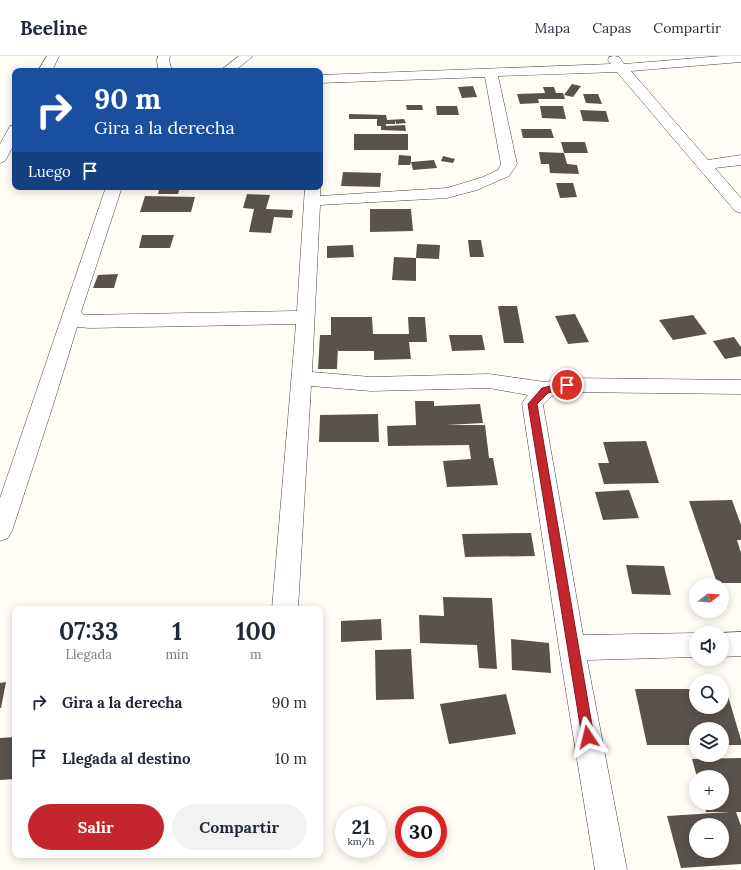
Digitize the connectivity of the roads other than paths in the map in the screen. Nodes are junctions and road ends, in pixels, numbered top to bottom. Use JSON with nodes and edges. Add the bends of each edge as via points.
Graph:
{"nodes":[{"id":1,"x":53,"y":56,"type":"edge"},
{"id":2,"x":164,"y":56,"type":"edge"},
{"id":3,"x":611,"y":56,"type":"edge"},
{"id":4,"x":741,"y":58,"type":"edge"},
{"id":5,"x":249,"y":60,"type":"edge"},
{"id":6,"x":47,"y":68,"type":"edge"},
{"id":7,"x":164,"y":68,"type":"edge"},
{"id":8,"x":234,"y":68,"type":"edge"},
{"id":9,"x":622,"y":68,"type":"junction"},
{"id":10,"x":491,"y":73,"type":"junction"},
{"id":11,"x":323,"y":80,"type":"edge"},
{"id":12,"x":12,"y":135,"type":"edge"},
{"id":13,"x":0,"y":158,"type":"edge"},
{"id":14,"x":741,"y":160,"type":"edge"},
{"id":15,"x":703,"y":165,"type":"junction"},
{"id":16,"x":113,"y":190,"type":"edge"},
{"id":17,"x":313,"y":194,"type":"edge"},
{"id":18,"x":741,"y":208,"type":"edge"},
{"id":19,"x":72,"y":312,"type":"junction"},
{"id":20,"x":305,"y":318,"type":"junction"},
{"id":21,"x":302,"y":378,"type":"junction"},
{"id":22,"x":741,"y":387,"type":"edge"},
{"id":23,"x":545,"y":390,"type":"junction"},
{"id":24,"x":0,"y":531,"type":"edge"},
{"id":25,"x":285,"y":606,"type":"edge"},
{"id":26,"x":741,"y":644,"type":"edge"},
{"id":27,"x":689,"y":645,"type":"edge"},
{"id":28,"x":729,"y":645,"type":"edge"},
{"id":29,"x":572,"y":648,"type":"junction"},
{"id":30,"x":611,"y":870,"type":"edge"}],
"edges":[{"from":1,"to":6,"type":"street"},
{"from":2,"to":7,"type":"street"},
{"from":3,"to":9,"type":"street"},
{"from":4,"to":9,"type":"street"},
{"from":5,"to":8,"type":"street"},
{"from":9,"to":10,"type":"street"},
{"from":9,"to":15,"type":"street"},
{"from":10,"to":11,"type":"street"},
{"from":10,"to":17,"type":"street","via":[[510,164],[504,173],[471,187],[447,193]]},
{"from":12,"to":13,"type":"street"},
{"from":14,"to":15,"type":"street"},
{"from":15,"to":18,"type":"street"},
{"from":16,"to":19,"type":"street"},
{"from":17,"to":20,"type":"street"},
{"from":19,"to":20,"type":"street","via":[[74,318],[81,322],[278,316]]},
{"from":19,"to":24,"type":"street"},
{"from":20,"to":21,"type":"street"},
{"from":21,"to":23,"type":"street","via":[[371,384],[489,381]]},
{"from":21,"to":25,"type":"street"},
{"from":22,"to":23,"type":"street","via":[[567,385]]},
{"from":23,"to":29,"type":"street","via":[[532,404]]},
{"from":26,"to":28,"type":"street"},
{"from":27,"to":29,"type":"street"},
{"from":29,"to":30,"type":"street"}]}
